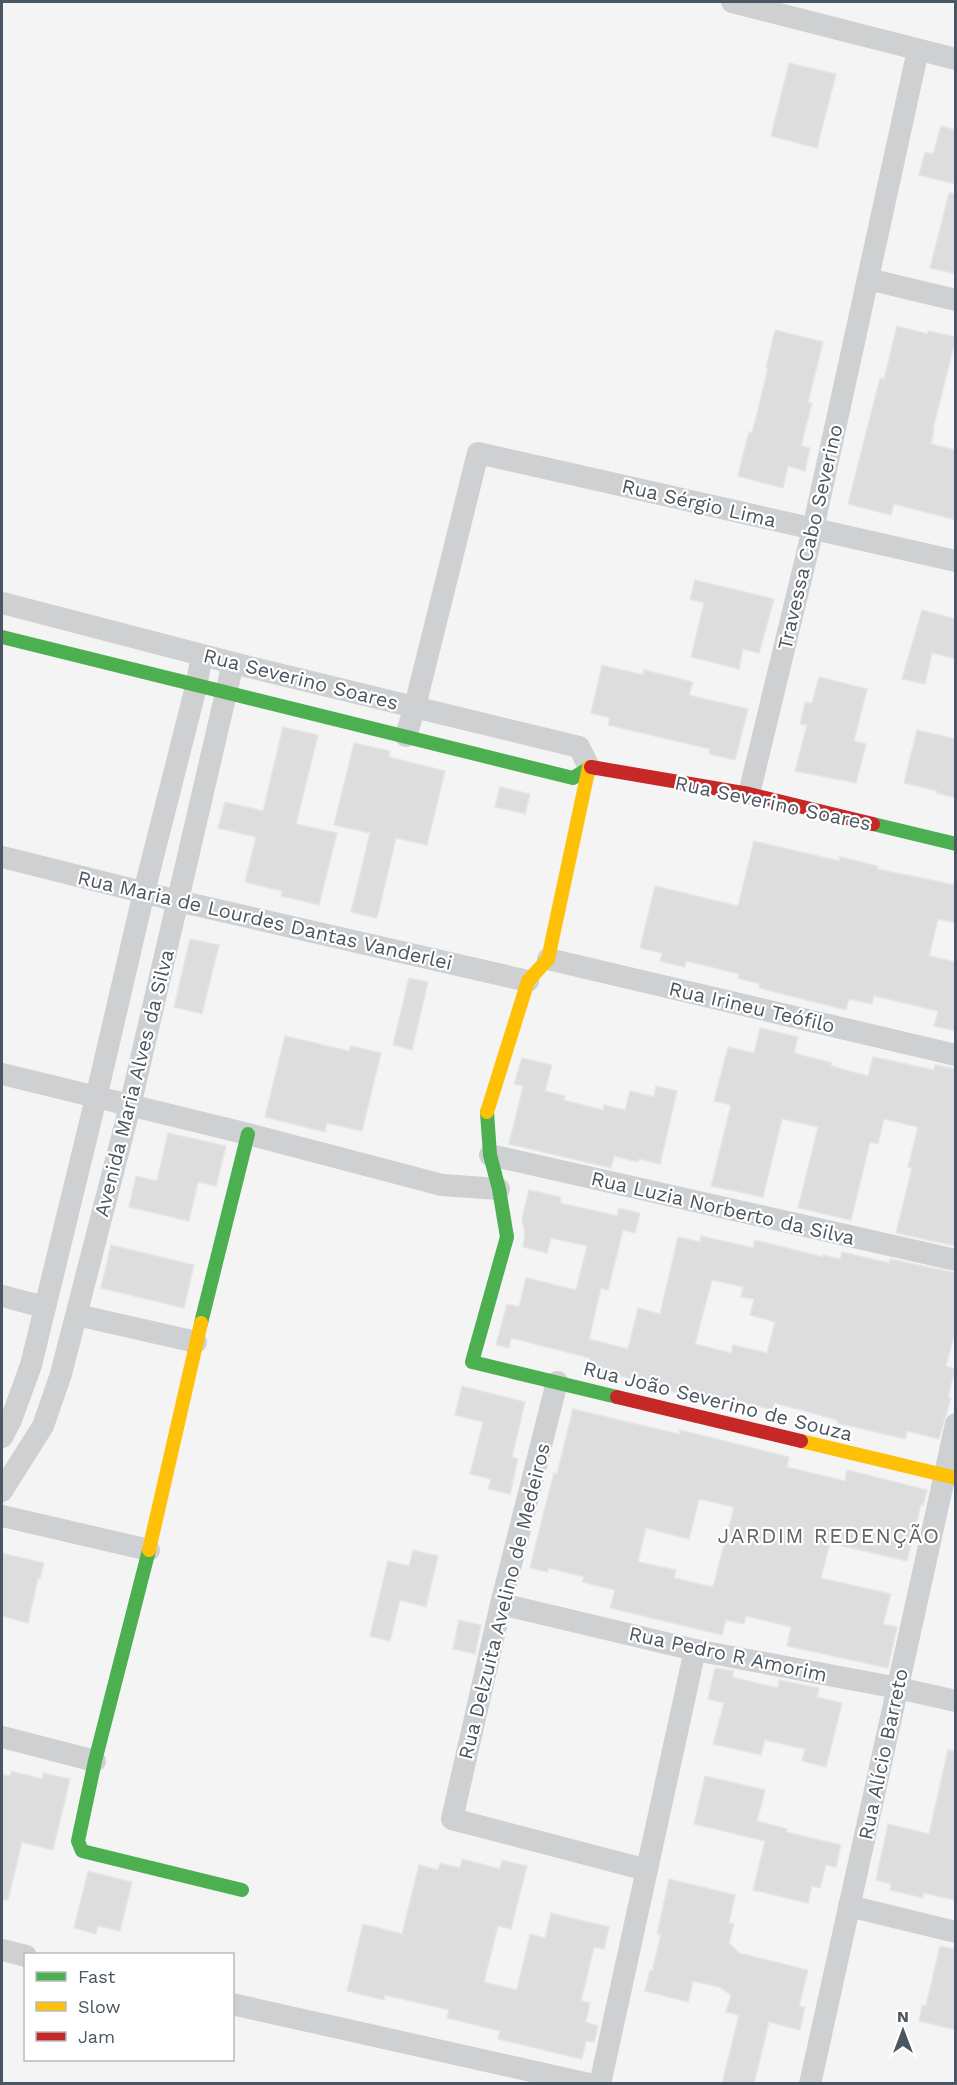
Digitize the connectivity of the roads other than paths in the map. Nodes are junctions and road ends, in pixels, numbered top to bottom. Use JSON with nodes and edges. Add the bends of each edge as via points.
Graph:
{"nodes":[{"id":1,"x":732,"y":2,"type":"edge"},
{"id":2,"x":918,"y":50,"type":"junction"},
{"id":3,"x":956,"y":59,"type":"edge"},
{"id":4,"x":868,"y":279,"type":"junction"},
{"id":5,"x":956,"y":300,"type":"edge"},
{"id":6,"x":813,"y":529,"type":"junction"},
{"id":7,"x":956,"y":561,"type":"edge"},
{"id":8,"x":2,"y":603,"type":"edge"},
{"id":9,"x":2,"y":637,"type":"edge"},
{"id":10,"x":202,"y":655,"type":"junction"},
{"id":11,"x":233,"y":663,"type":"junction"},
{"id":12,"x":196,"y":687,"type":"junction"},
{"id":13,"x":226,"y":693,"type":"junction"},
{"id":14,"x":415,"y":706,"type":"junction"},
{"id":15,"x":406,"y":736,"type":"junction"},
{"id":16,"x":590,"y":767,"type":"junction"},
{"id":17,"x":749,"y":794,"type":"junction"},
{"id":18,"x":956,"y":844,"type":"edge"},
{"id":19,"x":2,"y":857,"type":"edge"},
{"id":20,"x":144,"y":892,"type":"junction"},
{"id":21,"x":177,"y":901,"type":"junction"},
{"id":22,"x":548,"y":959,"type":"junction"},
{"id":23,"x":528,"y":981,"type":"junction"},
{"id":24,"x":956,"y":1055,"type":"edge"},
{"id":25,"x":2,"y":1074,"type":"edge"},
{"id":26,"x":96,"y":1098,"type":"junction"},
{"id":27,"x":130,"y":1106,"type":"junction"},
{"id":28,"x":248,"y":1134,"type":"junction"},
{"id":29,"x":490,"y":1155,"type":"junction"},
{"id":30,"x":499,"y":1189,"type":"junction"},
{"id":31,"x":956,"y":1260,"type":"edge"},
{"id":32,"x":2,"y":1296,"type":"edge"},
{"id":33,"x":44,"y":1307,"type":"junction"},
{"id":34,"x":77,"y":1315,"type":"junction"},
{"id":35,"x":196,"y":1342,"type":"junction"},
{"id":36,"x":557,"y":1382,"type":"junction"},
{"id":37,"x":956,"y":1424,"type":"edge"},
{"id":38,"x":2,"y":1437,"type":"edge"},
{"id":39,"x":950,"y":1477,"type":"edge"},
{"id":40,"x":2,"y":1491,"type":"edge"},
{"id":41,"x":2,"y":1516,"type":"edge"},
{"id":42,"x":149,"y":1550,"type":"junction"},
{"id":43,"x":501,"y":1604,"type":"junction"},
{"id":44,"x":695,"y":1650,"type":"junction"},
{"id":45,"x":898,"y":1688,"type":"junction"},
{"id":46,"x":956,"y":1701,"type":"edge"},
{"id":47,"x":2,"y":1737,"type":"edge"},
{"id":48,"x":95,"y":1761,"type":"junction"},
{"id":49,"x":647,"y":1870,"type":"junction"},
{"id":50,"x":242,"y":1890,"type":"dead end"},
{"id":51,"x":849,"y":1906,"type":"junction"},
{"id":52,"x":956,"y":1932,"type":"edge"},
{"id":53,"x":2,"y":1950,"type":"edge"},
{"id":54,"x":24,"y":1956,"type":"edge"},
{"id":55,"x":234,"y":2004,"type":"edge"},
{"id":56,"x":589,"y":2084,"type":"edge"},
{"id":57,"x":600,"y":2084,"type":"edge"},
{"id":58,"x":810,"y":2084,"type":"edge"}],
"edges":[{"from":1,"to":2,"type":"street"},
{"from":2,"to":3,"type":"street"},
{"from":2,"to":4,"type":"street","name":"Travessa Cabo Severino"},
{"from":4,"to":5,"type":"street"},
{"from":4,"to":6,"type":"street","name":"Travessa Cabo Severino"},
{"from":6,"to":7,"type":"street","name":"Rua Sérgio Lima"},
{"from":6,"to":14,"type":"street","name":"Rua Sérgio Lima","via":[[478,453]]},
{"from":6,"to":17,"type":"street","name":"Travessa Cabo Severino"},
{"from":8,"to":10,"type":"street","name":"Rua Severino Soares"},
{"from":9,"to":12,"type":"street","name":"Rua Severino Soares"},
{"from":10,"to":11,"type":"street","name":"Rua Severino Soares"},
{"from":10,"to":12,"type":"street","name":"Avenida Maria Alves da Silva"},
{"from":11,"to":13,"type":"street","name":"Avenida Maria Alves da Silva"},
{"from":11,"to":14,"type":"street","name":"Rua Severino Soares"},
{"from":12,"to":13,"type":"street","name":"Rua Severino Soares"},
{"from":12,"to":20,"type":"street","name":"Avenida Maria Alves da Silva"},
{"from":13,"to":15,"type":"street","name":"Rua Severino Soares"},
{"from":13,"to":21,"type":"street","name":"Avenida Maria Alves da Silva"},
{"from":14,"to":15,"type":"street"},
{"from":14,"to":16,"type":"street","name":"Rua Severino Soares","via":[[579,747]]},
{"from":15,"to":16,"type":"street","name":"Rua Severino Soares","via":[[573,778]]},
{"from":16,"to":17,"type":"street","name":"Rua Severino Soares"},
{"from":16,"to":22,"type":"street"},
{"from":17,"to":18,"type":"street","name":"Rua Severino Soares"},
{"from":19,"to":20,"type":"street","name":"Rua Maria de Lourdes Dantas Vanderlei"},
{"from":20,"to":21,"type":"street","name":"Rua Maria de Lourdes Dantas Vanderlei"},
{"from":20,"to":26,"type":"street","name":"Avenida Maria Alves da Silva"},
{"from":21,"to":23,"type":"street","name":"Rua Maria de Lourdes Dantas Vanderlei"},
{"from":21,"to":27,"type":"street","name":"Avenida Maria Alves da Silva"},
{"from":22,"to":23,"type":"street"},
{"from":22,"to":24,"type":"street","name":"Rua Irineu Teófilo"},
{"from":23,"to":29,"type":"street","via":[[487,1111]]},
{"from":25,"to":26,"type":"street"},
{"from":26,"to":27,"type":"street"},
{"from":26,"to":33,"type":"street","name":"Avenida Maria Alves da Silva"},
{"from":27,"to":28,"type":"street"},
{"from":27,"to":34,"type":"street","name":"Avenida Maria Alves da Silva"},
{"from":28,"to":30,"type":"street","via":[[442,1185]]},
{"from":28,"to":35,"type":"street"},
{"from":29,"to":30,"type":"street"},
{"from":29,"to":31,"type":"street","name":"Rua Luzia Norberto da Silva"},
{"from":30,"to":36,"type":"street","name":"Rua João Severino de Souza","via":[[507,1237],[472,1362]]},
{"from":32,"to":33,"type":"street"},
{"from":33,"to":38,"type":"street","name":"Avenida Maria Alves da Silva","via":[[31,1365]]},
{"from":34,"to":35,"type":"street"},
{"from":34,"to":40,"type":"street","name":"Avenida Maria Alves da Silva","via":[[43,1426]]},
{"from":35,"to":42,"type":"street"},
{"from":36,"to":39,"type":"street","name":"Rua João Severino de Souza"},
{"from":36,"to":43,"type":"street","name":"Rua Delzuita Avelino de Medeiros"},
{"from":37,"to":39,"type":"street","name":"Rua Alício Barreto"},
{"from":39,"to":45,"type":"street","name":"Rua Alício Barreto"},
{"from":41,"to":42,"type":"street"},
{"from":42,"to":48,"type":"street"},
{"from":43,"to":44,"type":"street","name":"Rua Pedro R Amorim"},
{"from":43,"to":49,"type":"street","name":"Rua Delzuita Avelino de Medeiros","via":[[452,1819]]},
{"from":44,"to":45,"type":"street","name":"Rua Pedro R Amorim"},
{"from":44,"to":49,"type":"street"},
{"from":45,"to":46,"type":"street","name":"Rua Pedro R Amorim"},
{"from":45,"to":51,"type":"street","name":"Rua Alício Barreto"},
{"from":47,"to":48,"type":"street"},
{"from":48,"to":50,"type":"street","via":[[78,1841],[82,1851]]},
{"from":49,"to":57,"type":"street"},
{"from":51,"to":52,"type":"street"},
{"from":51,"to":58,"type":"street","name":"Rua Alício Barreto"},
{"from":53,"to":54,"type":"street"},
{"from":55,"to":56,"type":"street"}]}
